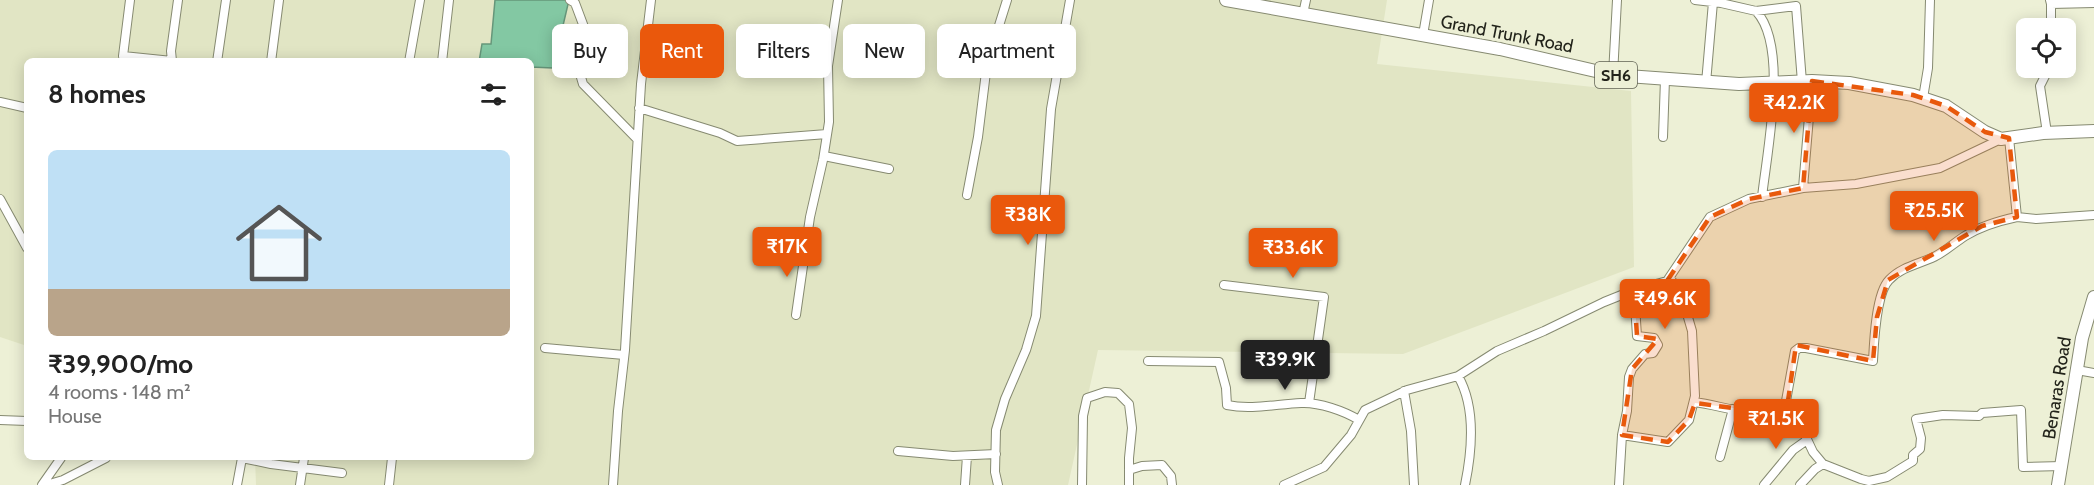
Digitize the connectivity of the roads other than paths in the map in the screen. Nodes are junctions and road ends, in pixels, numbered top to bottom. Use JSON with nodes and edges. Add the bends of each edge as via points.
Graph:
{"nodes":[{"id":1,"x":130,"y":0,"type":"edge"},
{"id":2,"x":178,"y":0,"type":"edge"},
{"id":3,"x":226,"y":0,"type":"edge"},
{"id":4,"x":279,"y":0,"type":"edge"},
{"id":5,"x":420,"y":0,"type":"edge"},
{"id":6,"x":449,"y":0,"type":"edge"},
{"id":7,"x":570,"y":0,"type":"edge"},
{"id":8,"x":651,"y":0,"type":"edge"},
{"id":9,"x":838,"y":0,"type":"edge"},
{"id":10,"x":1007,"y":0,"type":"edge"},
{"id":11,"x":1070,"y":0,"type":"edge"},
{"id":12,"x":1226,"y":0,"type":"edge"},
{"id":13,"x":1306,"y":0,"type":"edge"},
{"id":14,"x":1429,"y":0,"type":"edge"},
{"id":15,"x":1617,"y":0,"type":"edge"},
{"id":16,"x":1695,"y":0,"type":"edge"},
{"id":17,"x":1930,"y":0,"type":"edge"},
{"id":18,"x":1713,"y":2,"type":"junction"},
{"id":19,"x":2051,"y":2,"type":"edge"},
{"id":20,"x":1796,"y":3,"type":"edge"},
{"id":21,"x":2094,"y":3,"type":"edge"},
{"id":22,"x":1756,"y":11,"type":"junction"},
{"id":23,"x":1303,"y":14,"type":"junction"},
{"id":24,"x":2051,"y":18,"type":"edge"},
{"id":25,"x":1423,"y":35,"type":"junction"},
{"id":26,"x":143,"y":58,"type":"edge"},
{"id":27,"x":172,"y":58,"type":"edge"},
{"id":28,"x":218,"y":58,"type":"edge"},
{"id":29,"x":272,"y":58,"type":"edge"},
{"id":30,"x":410,"y":58,"type":"edge"},
{"id":31,"x":442,"y":58,"type":"edge"},
{"id":32,"x":1613,"y":75,"type":"junction"},
{"id":33,"x":2044,"y":78,"type":"edge"},
{"id":34,"x":1665,"y":79,"type":"junction"},
{"id":35,"x":1807,"y":81,"type":"junction"},
{"id":36,"x":1706,"y":83,"type":"junction"},
{"id":37,"x":1775,"y":83,"type":"junction"},
{"id":38,"x":1923,"y":98,"type":"junction"},
{"id":39,"x":0,"y":102,"type":"edge"},
{"id":40,"x":24,"y":107,"type":"edge"},
{"id":41,"x":639,"y":108,"type":"junction"},
{"id":42,"x":2094,"y":131,"type":"edge"},
{"id":43,"x":2047,"y":133,"type":"junction"},
{"id":44,"x":827,"y":134,"type":"junction"},
{"id":45,"x":1663,"y":137,"type":"dead end"},
{"id":46,"x":2005,"y":138,"type":"junction"},
{"id":47,"x":637,"y":139,"type":"junction"},
{"id":48,"x":824,"y":156,"type":"junction"},
{"id":49,"x":889,"y":169,"type":"dead end"},
{"id":50,"x":1803,"y":188,"type":"junction"},
{"id":51,"x":967,"y":195,"type":"dead end"},
{"id":52,"x":1762,"y":197,"type":"junction"},
{"id":53,"x":0,"y":199,"type":"edge"},
{"id":54,"x":2094,"y":215,"type":"edge"},
{"id":55,"x":2017,"y":217,"type":"junction"},
{"id":56,"x":24,"y":243,"type":"edge"},
{"id":57,"x":1670,"y":277,"type":"junction"},
{"id":58,"x":1224,"y":285,"type":"dead end"},
{"id":59,"x":1634,"y":290,"type":"junction"},
{"id":60,"x":2094,"y":297,"type":"edge"},
{"id":61,"x":796,"y":315,"type":"dead end"},
{"id":62,"x":544,"y":348,"type":"dead end"},
{"id":63,"x":624,"y":355,"type":"junction"},
{"id":64,"x":1148,"y":361,"type":"dead end"},
{"id":65,"x":2077,"y":370,"type":"junction"},
{"id":66,"x":2094,"y":373,"type":"edge"},
{"id":67,"x":1458,"y":376,"type":"junction"},
{"id":68,"x":1404,"y":391,"type":"junction"},
{"id":69,"x":1694,"y":402,"type":"junction"},
{"id":70,"x":1309,"y":404,"type":"junction"},
{"id":71,"x":1733,"y":409,"type":"junction"},
{"id":72,"x":1786,"y":415,"type":"junction"},
{"id":73,"x":0,"y":420,"type":"edge"},
{"id":74,"x":1359,"y":420,"type":"junction"},
{"id":75,"x":24,"y":421,"type":"edge"},
{"id":76,"x":1622,"y":435,"type":"junction"},
{"id":77,"x":1807,"y":440,"type":"junction"},
{"id":78,"x":898,"y":452,"type":"dead end"},
{"id":79,"x":996,"y":454,"type":"junction"},
{"id":80,"x":967,"y":456,"type":"junction"},
{"id":81,"x":1720,"y":458,"type":"dead end"},
{"id":82,"x":60,"y":460,"type":"edge"},
{"id":83,"x":102,"y":460,"type":"edge"},
{"id":84,"x":242,"y":460,"type":"edge"},
{"id":85,"x":254,"y":460,"type":"edge"},
{"id":86,"x":304,"y":460,"type":"edge"},
{"id":87,"x":392,"y":460,"type":"edge"},
{"id":88,"x":1823,"y":464,"type":"junction"},
{"id":89,"x":2062,"y":466,"type":"junction"},
{"id":90,"x":303,"y":468,"type":"junction"},
{"id":91,"x":1129,"y":470,"type":"junction"},
{"id":92,"x":342,"y":473,"type":"dead end"},
{"id":93,"x":1301,"y":481,"type":"edge"},
{"id":94,"x":44,"y":485,"type":"edge"},
{"id":95,"x":237,"y":485,"type":"edge"},
{"id":96,"x":300,"y":485,"type":"edge"},
{"id":97,"x":389,"y":485,"type":"edge"},
{"id":98,"x":613,"y":485,"type":"edge"},
{"id":99,"x":965,"y":485,"type":"edge"},
{"id":100,"x":998,"y":485,"type":"edge"},
{"id":101,"x":1082,"y":485,"type":"edge"},
{"id":102,"x":1129,"y":485,"type":"edge"},
{"id":103,"x":1172,"y":485,"type":"edge"},
{"id":104,"x":1284,"y":485,"type":"edge"},
{"id":105,"x":1414,"y":485,"type":"edge"},
{"id":106,"x":1465,"y":485,"type":"edge"},
{"id":107,"x":1619,"y":485,"type":"edge"},
{"id":108,"x":1764,"y":485,"type":"edge"},
{"id":109,"x":1800,"y":485,"type":"edge"},
{"id":110,"x":2058,"y":485,"type":"edge"}],
"edges":[{"from":1,"to":26,"type":"street","via":[[123,56]]},
{"from":2,"to":27,"type":"street"},
{"from":3,"to":28,"type":"street"},
{"from":4,"to":29,"type":"street"},
{"from":5,"to":30,"type":"street"},
{"from":6,"to":31,"type":"street"},
{"from":7,"to":47,"type":"street","via":[[575,3],[584,27],[586,40],[578,67],[583,84]]},
{"from":8,"to":41,"type":"street"},
{"from":9,"to":44,"type":"street","via":[[828,66]]},
{"from":10,"to":51,"type":"street","via":[[987,64]]},
{"from":11,"to":79,"type":"street","via":[[1051,109],[1036,316],[996,430]]},
{"from":12,"to":23,"type":"main road","name":"Grand Trunk Road","number":"SH6"},
{"from":13,"to":23,"type":"street"},
{"from":14,"to":25,"type":"street"},
{"from":15,"to":32,"type":"street"},
{"from":16,"to":18,"type":"street"},
{"from":17,"to":38,"type":"street"},
{"from":18,"to":22,"type":"street"},
{"from":18,"to":36,"type":"street"},
{"from":19,"to":21,"type":"street"},
{"from":19,"to":24,"type":"street"},
{"from":20,"to":22,"type":"street"},
{"from":20,"to":35,"type":"street"},
{"from":22,"to":37,"type":"street","via":[[1764,19],[1769,35]]},
{"from":23,"to":25,"type":"main road","name":"Grand Trunk Road","number":"SH6"},
{"from":25,"to":32,"type":"main road","name":"Grand Trunk Road","number":"SH6"},
{"from":32,"to":34,"type":"main road","name":"Grand Trunk Road","number":"SH6"},
{"from":33,"to":43,"type":"street","via":[[2040,86]]},
{"from":34,"to":36,"type":"main road","name":"Grand Trunk Road","number":"SH6"},
{"from":34,"to":45,"type":"street"},
{"from":35,"to":37,"type":"main road","name":"Grand Trunk Road","number":"SH6"},
{"from":35,"to":38,"type":"main road","name":"Grand Trunk Road","number":"SH6","via":[[1849,83]]},
{"from":35,"to":50,"type":"street"},
{"from":36,"to":37,"type":"main road","name":"Grand Trunk Road","number":"SH6"},
{"from":37,"to":52,"type":"street"},
{"from":38,"to":46,"type":"main road","name":"Grand Trunk Road","number":"SH6","via":[[1946,106],[1985,132]]},
{"from":39,"to":40,"type":"street"},
{"from":41,"to":44,"type":"street","via":[[737,141]]},
{"from":41,"to":47,"type":"street"},
{"from":42,"to":43,"type":"main road"},
{"from":43,"to":46,"type":"main road"},
{"from":44,"to":48,"type":"street"},
{"from":46,"to":50,"type":"street","via":[[1940,168],[1856,184]]},
{"from":46,"to":55,"type":"street"},
{"from":47,"to":63,"type":"street"},
{"from":48,"to":49,"type":"street"},
{"from":48,"to":61,"type":"street","via":[[810,217]]},
{"from":50,"to":52,"type":"street"},
{"from":52,"to":57,"type":"street","via":[[1710,217]]},
{"from":53,"to":56,"type":"street"},
{"from":54,"to":55,"type":"street"},
{"from":55,"to":72,"type":"street","via":[[1982,226],[1949,249],[1908,266],[1888,280],[1877,317],[1873,360],[1806,348],[1795,351]]},
{"from":57,"to":59,"type":"street"},
{"from":57,"to":69,"type":"street","via":[[1692,331]]},
{"from":58,"to":70,"type":"street","via":[[1324,297]]},
{"from":59,"to":67,"type":"street","via":[[1497,351]]},
{"from":59,"to":76,"type":"street","via":[[1637,336],[1654,338],[1658,345],[1632,369]]},
{"from":60,"to":65,"type":"main road","name":"Benaras Road"},
{"from":62,"to":63,"type":"street"},
{"from":63,"to":98,"type":"street"},
{"from":64,"to":70,"type":"street","via":[[1219,362],[1227,405]]},
{"from":65,"to":66,"type":"street"},
{"from":65,"to":89,"type":"main road","name":"Benaras Road"},
{"from":67,"to":68,"type":"street"},
{"from":67,"to":106,"type":"street","via":[[1467,391],[1470,414]]},
{"from":68,"to":74,"type":"street","via":[[1365,410]]},
{"from":68,"to":105,"type":"street"},
{"from":69,"to":71,"type":"street"},
{"from":69,"to":76,"type":"street","via":[[1689,420],[1668,442]]},
{"from":70,"to":74,"type":"street","via":[[1348,413]]},
{"from":71,"to":72,"type":"street"},
{"from":71,"to":81,"type":"street"},
{"from":72,"to":77,"type":"street","via":[[1798,420]]},
{"from":73,"to":75,"type":"street"},
{"from":74,"to":93,"type":"street","via":[[1324,467]]},
{"from":76,"to":107,"type":"street"},
{"from":77,"to":88,"type":"street"},
{"from":77,"to":108,"type":"street","via":[[1793,450]]},
{"from":78,"to":80,"type":"street"},
{"from":79,"to":80,"type":"street"},
{"from":79,"to":100,"type":"street"},
{"from":80,"to":99,"type":"street"},
{"from":82,"to":94,"type":"street"},
{"from":83,"to":94,"type":"street"},
{"from":84,"to":95,"type":"street"},
{"from":85,"to":90,"type":"street"},
{"from":86,"to":90,"type":"street"},
{"from":87,"to":97,"type":"street"},
{"from":88,"to":89,"type":"street","via":[[1869,481],[1887,477],[1913,461],[1913,454],[1920,449],[1916,419],[2021,410],[2023,467]]},
{"from":88,"to":109,"type":"street"},
{"from":89,"to":110,"type":"main road","name":"Benaras Road"},
{"from":90,"to":92,"type":"street"},
{"from":90,"to":96,"type":"street"},
{"from":91,"to":101,"type":"street","via":[[1130,404],[1118,393],[1105,392],[1087,398]]},
{"from":91,"to":102,"type":"street"},
{"from":91,"to":103,"type":"street","via":[[1162,465]]},
{"from":93,"to":104,"type":"street"}]}
